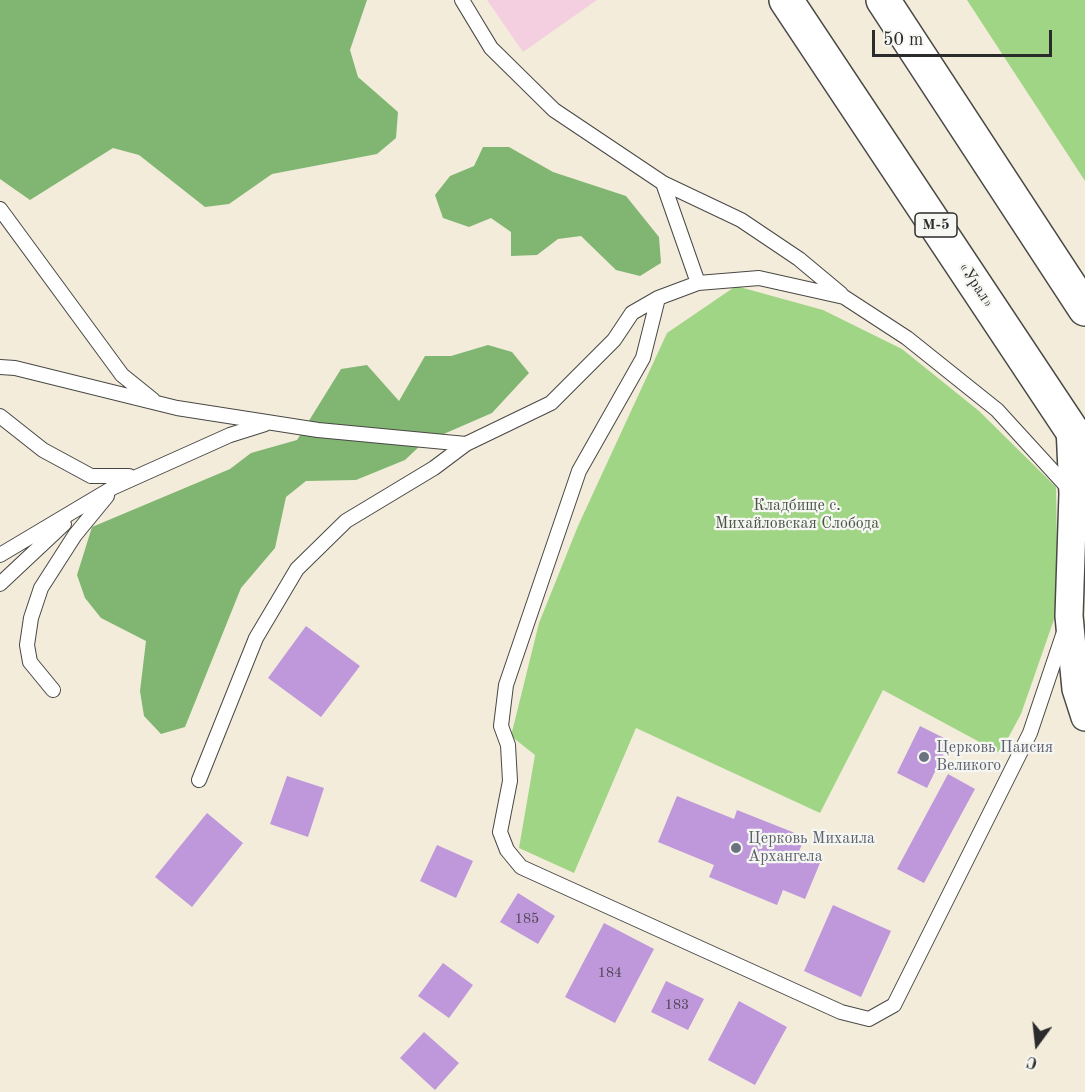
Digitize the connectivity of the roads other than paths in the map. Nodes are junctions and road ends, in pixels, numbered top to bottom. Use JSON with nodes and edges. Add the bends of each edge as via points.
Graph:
{"nodes":[{"id":1,"x":462,"y":0,"type":"edge"},
{"id":2,"x":786,"y":0,"type":"edge"},
{"id":3,"x":883,"y":0,"type":"edge"},
{"id":4,"x":663,"y":183,"type":"junction"},
{"id":5,"x":0,"y":209,"type":"edge"},
{"id":6,"x":698,"y":284,"type":"junction"},
{"id":7,"x":844,"y":297,"type":"junction"},
{"id":8,"x":658,"y":298,"type":"junction"},
{"id":9,"x":1085,"y":309,"type":"edge"},
{"id":10,"x":0,"y":367,"type":"edge"},
{"id":11,"x":157,"y":403,"type":"junction"},
{"id":12,"x":0,"y":416,"type":"edge"},
{"id":13,"x":270,"y":422,"type":"junction"},
{"id":14,"x":1078,"y":438,"type":"edge"},
{"id":15,"x":466,"y":444,"type":"junction"},
{"id":16,"x":137,"y":476,"type":"junction"},
{"id":17,"x":114,"y":487,"type":"junction"},
{"id":18,"x":1073,"y":494,"type":"junction"},
{"id":19,"x":82,"y":506,"type":"junction"},
{"id":20,"x":0,"y":555,"type":"edge"},
{"id":21,"x":0,"y":584,"type":"edge"},
{"id":22,"x":1069,"y":616,"type":"junction"},
{"id":23,"x":53,"y":690,"type":"dead end"},
{"id":24,"x":1085,"y":717,"type":"edge"},
{"id":25,"x":199,"y":780,"type":"dead end"}],
"edges":[{"from":1,"to":4,"type":"lane","via":[[491,48],[554,110]]},
{"from":2,"to":14,"type":"highway","name":"«Урал»","number":"М-5"},
{"from":3,"to":9,"type":"highway"},
{"from":4,"to":6,"type":"lane"},
{"from":4,"to":7,"type":"lane","via":[[741,220],[799,259]]},
{"from":5,"to":11,"type":"lane","via":[[122,375]]},
{"from":6,"to":7,"type":"lane","via":[[759,278]]},
{"from":6,"to":8,"type":"lane"},
{"from":7,"to":18,"type":"lane","via":[[907,338],[997,410]]},
{"from":8,"to":15,"type":"lane","via":[[632,313],[614,340],[550,403]]},
{"from":8,"to":22,"type":"lane","via":[[643,358],[579,471],[506,685],[501,726],[508,745],[510,781],[500,832],[507,850],[521,867],[841,1012],[869,1019],[894,1005],[1030,733]]},
{"from":10,"to":11,"type":"lane"},
{"from":11,"to":13,"type":"lane"},
{"from":12,"to":16,"type":"lane","via":[[43,450],[91,476]]},
{"from":13,"to":15,"type":"lane"},
{"from":13,"to":16,"type":"lane","via":[[230,435]]},
{"from":14,"to":18,"type":"street"},
{"from":15,"to":25,"type":"lane","via":[[346,521],[297,569],[256,638]]},
{"from":16,"to":17,"type":"lane"},
{"from":17,"to":19,"type":"lane"},
{"from":17,"to":23,"type":"lane","via":[[75,535],[41,588],[31,618],[27,645],[30,662]]},
{"from":18,"to":22,"type":"street"},
{"from":19,"to":20,"type":"lane"},
{"from":19,"to":21,"type":"lane"},
{"from":22,"to":24,"type":"street","via":[[1076,689]]}]}
